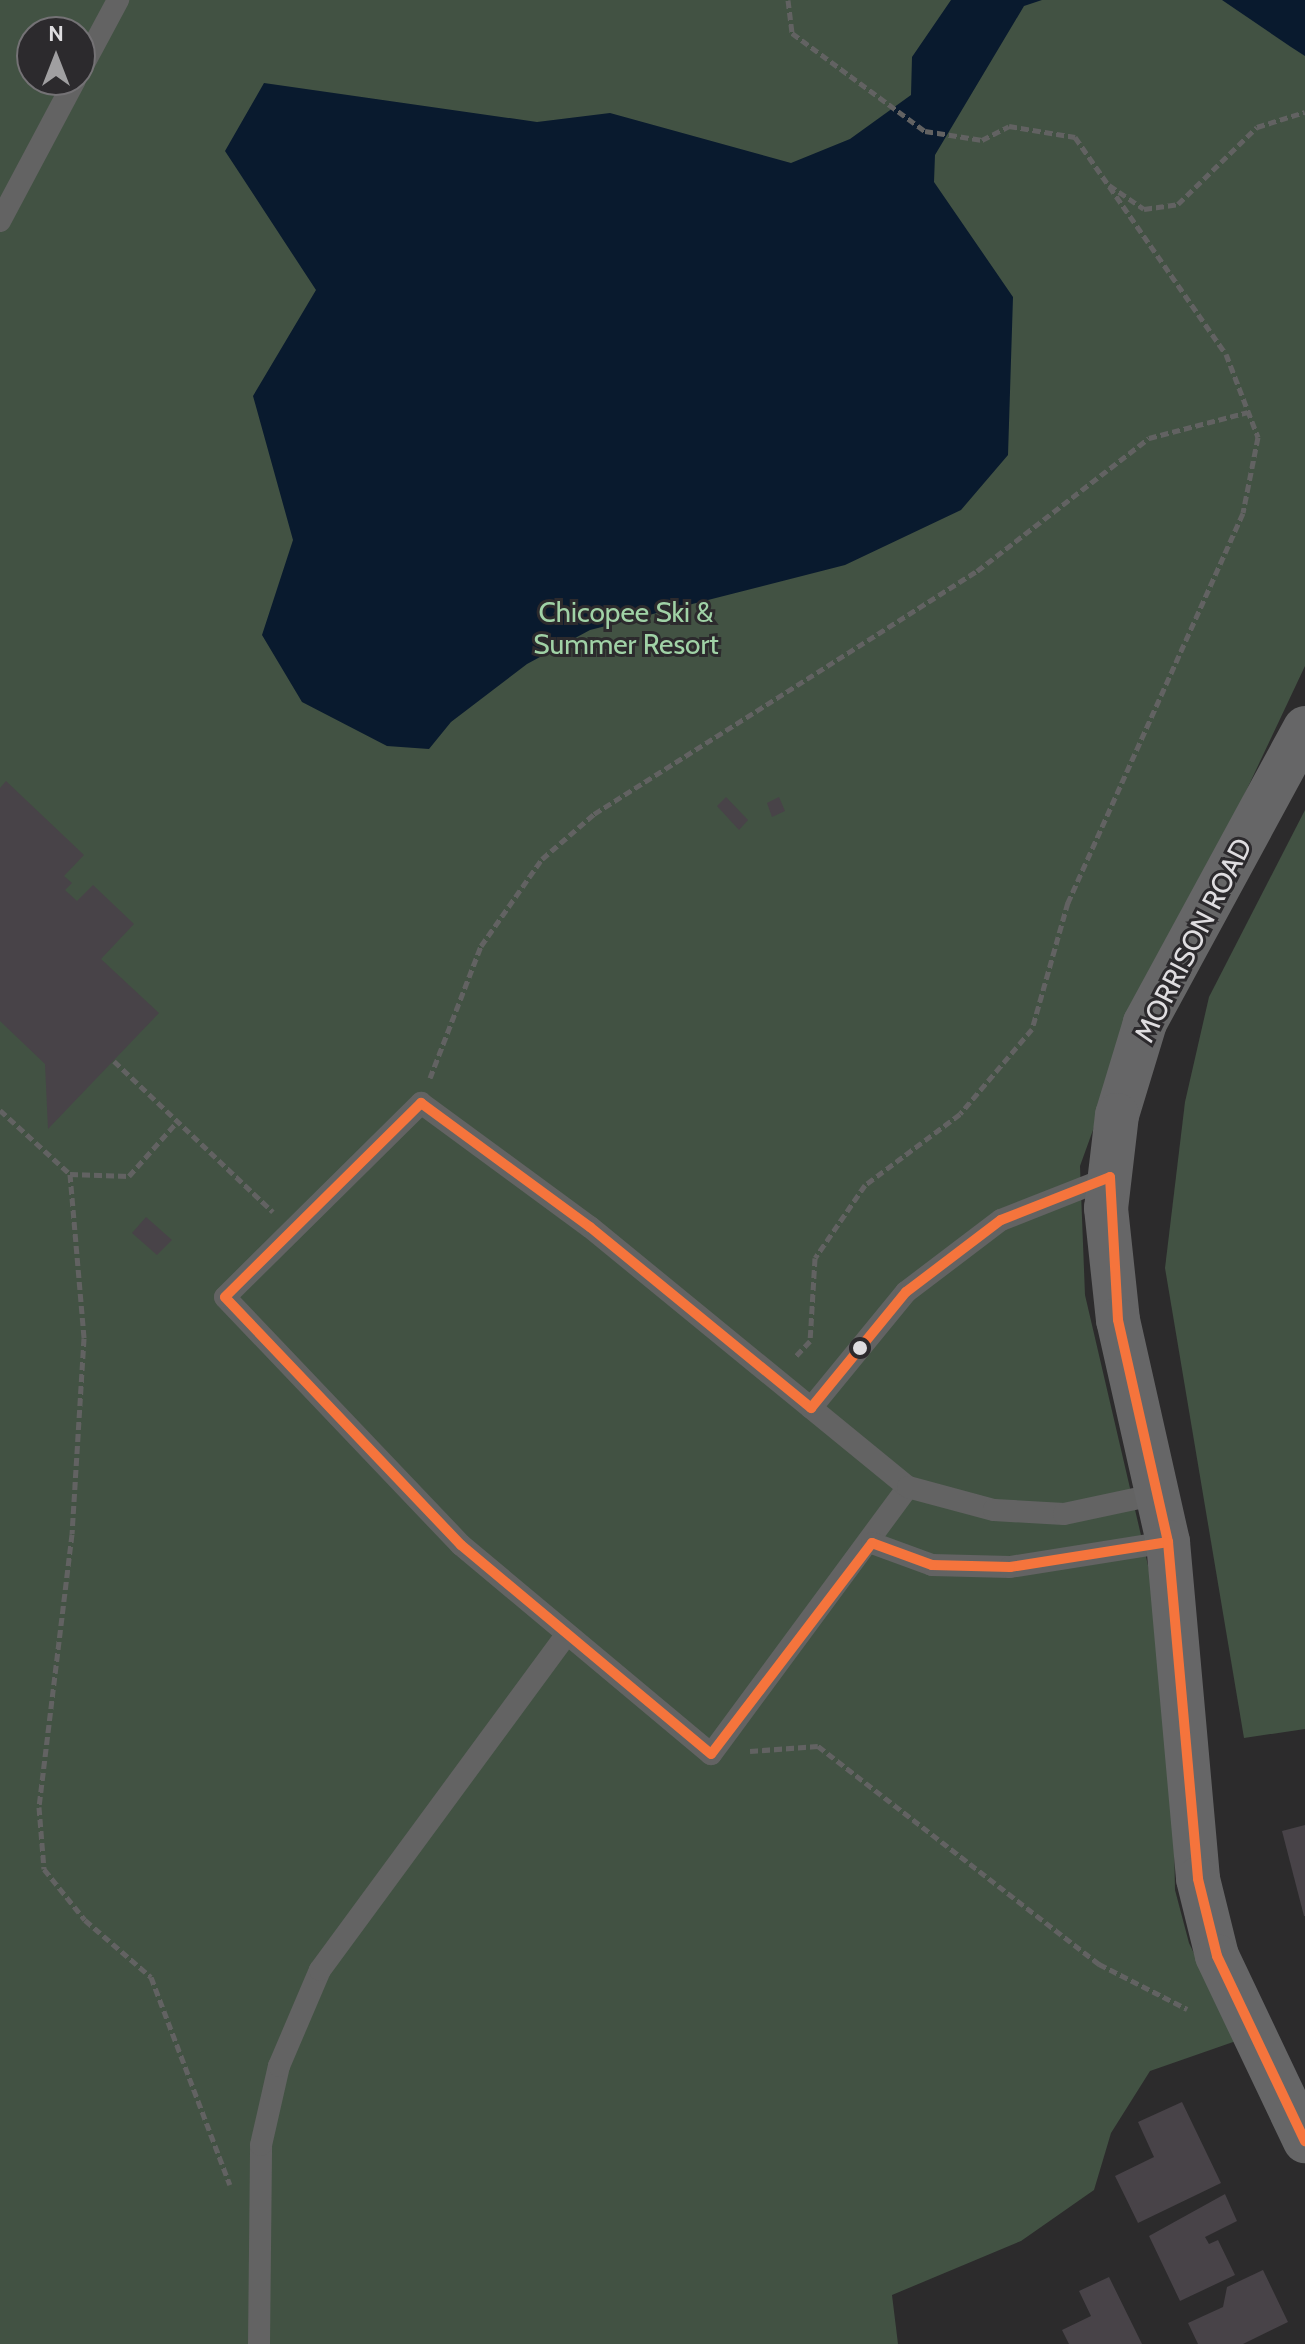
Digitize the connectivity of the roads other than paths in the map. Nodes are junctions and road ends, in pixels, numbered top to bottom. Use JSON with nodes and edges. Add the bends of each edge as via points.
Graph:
{"nodes":[{"id":1,"x":118,"y":0,"type":"edge"},
{"id":2,"x":96,"y":41,"type":"edge"},
{"id":3,"x":66,"y":96,"type":"edge"},
{"id":4,"x":0,"y":221,"type":"edge"},
{"id":5,"x":1305,"y":728,"type":"edge"},
{"id":6,"x":1110,"y":1177,"type":"junction"},
{"id":7,"x":811,"y":1408,"type":"junction"},
{"id":8,"x":908,"y":1487,"type":"junction"},
{"id":9,"x":1158,"y":1494,"type":"junction"},
{"id":10,"x":1168,"y":1542,"type":"junction"},
{"id":11,"x":872,"y":1543,"type":"junction"},
{"id":12,"x":565,"y":1637,"type":"junction"},
{"id":13,"x":1305,"y":2141,"type":"edge"},
{"id":14,"x":259,"y":2344,"type":"edge"}],
"edges":[{"from":1,"to":2,"type":"lane"},
{"from":3,"to":4,"type":"lane"},
{"from":5,"to":6,"type":"street","name":"MORRISON ROAD","via":[[1145,1023],[1117,1115]]},
{"from":6,"to":7,"type":"lane","via":[[1001,1220],[906,1292]]},
{"from":6,"to":9,"type":"street","name":"MORRISON ROAD","via":[[1118,1320]]},
{"from":7,"to":8,"type":"lane"},
{"from":7,"to":12,"type":"lane","via":[[590,1227],[421,1103],[225,1297],[461,1545]]},
{"from":8,"to":9,"type":"lane","via":[[994,1510],[1064,1514]]},
{"from":8,"to":11,"type":"lane"},
{"from":9,"to":10,"type":"street","name":"MORRISON ROAD"},
{"from":10,"to":11,"type":"lane","via":[[1010,1567],[932,1565]]},
{"from":10,"to":13,"type":"street","name":"MORRISON ROAD","via":[[1198,1879],[1217,1956]]},
{"from":11,"to":12,"type":"lane","via":[[711,1754]]},
{"from":12,"to":14,"type":"lane","via":[[320,1970],[279,2066],[267,2118]]}]}
